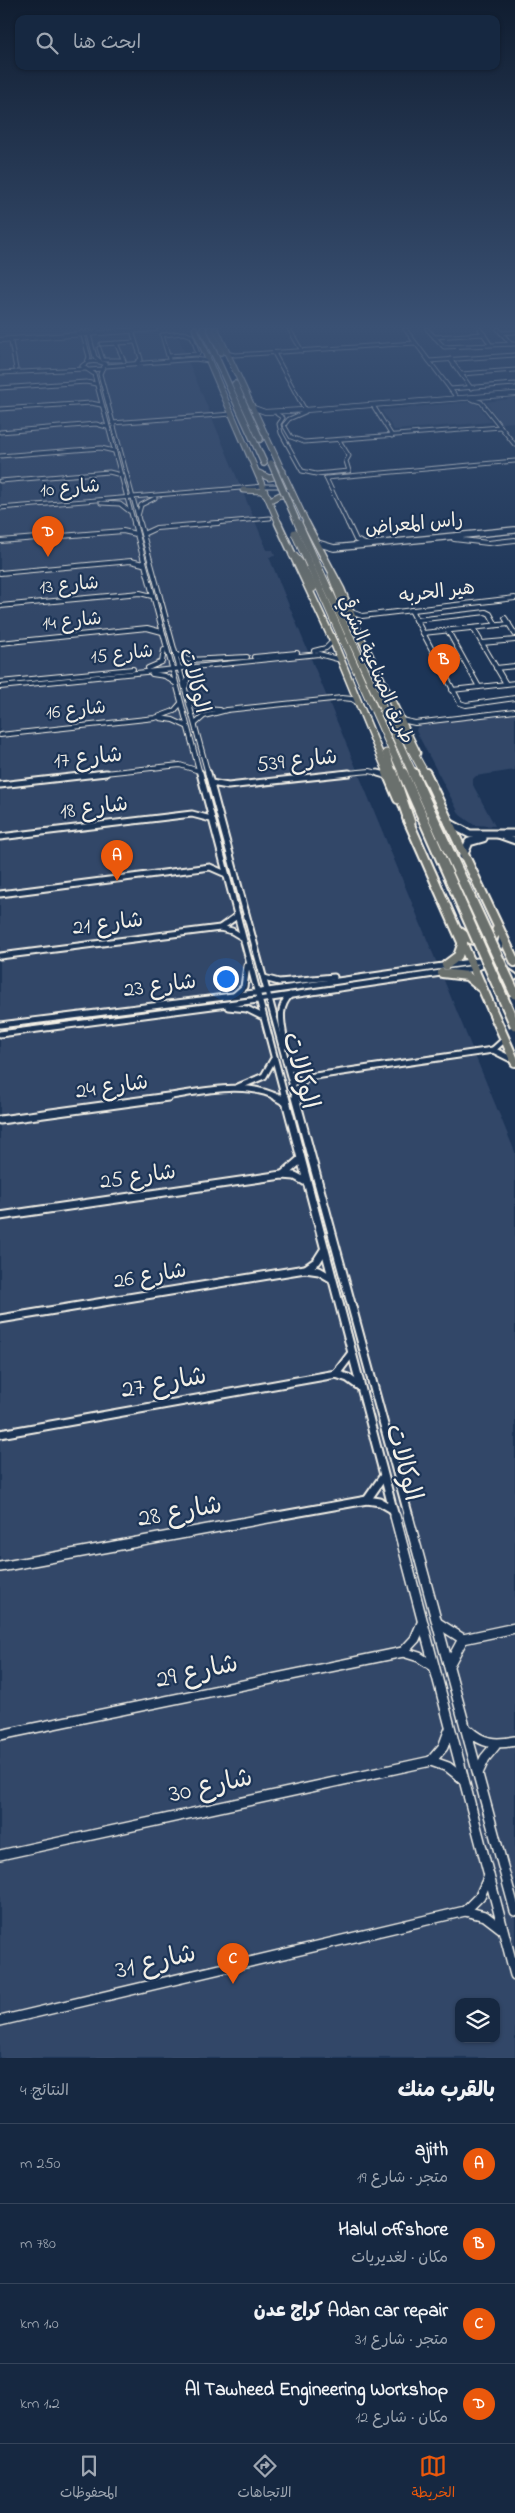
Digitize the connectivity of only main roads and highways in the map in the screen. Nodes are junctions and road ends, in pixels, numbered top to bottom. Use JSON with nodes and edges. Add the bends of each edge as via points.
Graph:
{"nodes":[{"id":1,"x":237,"y":425,"type":"edge"},
{"id":2,"x":247,"y":425,"type":"edge"},
{"id":3,"x":252,"y":425,"type":"edge"},
{"id":4,"x":260,"y":425,"type":"edge"},
{"id":5,"x":267,"y":463,"type":"junction"},
{"id":6,"x":257,"y":471,"type":"junction"},
{"id":7,"x":283,"y":471,"type":"junction"},
{"id":8,"x":260,"y":477,"type":"junction"},
{"id":9,"x":250,"y":487,"type":"road end"},
{"id":10,"x":243,"y":490,"type":"road end"},
{"id":11,"x":294,"y":496,"type":"junction"},
{"id":12,"x":269,"y":498,"type":"junction"},
{"id":13,"x":293,"y":555,"type":"junction"},
{"id":14,"x":314,"y":565,"type":"junction"},
{"id":15,"x":332,"y":574,"type":"junction"},
{"id":16,"x":335,"y":624,"type":"junction"},
{"id":17,"x":360,"y":656,"type":"junction"},
{"id":18,"x":373,"y":686,"type":"junction"},
{"id":19,"x":381,"y":728,"type":"junction"},
{"id":20,"x":429,"y":781,"type":"junction"},
{"id":21,"x":410,"y":823,"type":"junction"},
{"id":22,"x":498,"y":927,"type":"junction"},
{"id":23,"x":457,"y":928,"type":"junction"},
{"id":24,"x":463,"y":942,"type":"junction"},
{"id":25,"x":515,"y":962,"type":"edge"},
{"id":26,"x":515,"y":985,"type":"edge"},
{"id":27,"x":515,"y":994,"type":"edge"},
{"id":28,"x":486,"y":995,"type":"junction"},
{"id":29,"x":515,"y":1025,"type":"edge"},
{"id":30,"x":515,"y":1062,"type":"edge"}],
"edges":[{"from":1,"to":6,"type":"main road","name":"طريق الصناعية الشرقي"},
{"from":2,"to":5,"type":"highway","name":"طريق الصناعية الشرقي"},
{"from":3,"to":5,"type":"highway","name":"طريق الصناعية الشرقي"},
{"from":4,"to":7,"type":"main road"},
{"from":5,"to":14,"type":"highway","name":"طريق الصناعية الشرقي","bridge":true},
{"from":6,"to":7,"type":"main road","via":[[272,478]]},
{"from":6,"to":8,"type":"main road","name":"طريق الصناعية الشرقي"},
{"from":7,"to":11,"type":"main road","name":"طريق الصناعية الشرقي"},
{"from":8,"to":9,"type":"main road","via":[[258,483]]},
{"from":8,"to":12,"type":"main road","name":"طريق الصناعية الشرقي"},
{"from":10,"to":12,"type":"main road","via":[[258,491]]},
{"from":11,"to":12,"type":"main road"},
{"from":11,"to":15,"type":"main road","name":"طريق الصناعية الشرقي"},
{"from":12,"to":13,"type":"main road","name":"طريق الصناعية الشرقي"},
{"from":13,"to":16,"type":"highway"},
{"from":13,"to":21,"type":"main road","name":"طريق الصناعية الشرقي"},
{"from":14,"to":16,"type":"highway","name":"طريق الصناعية الشرقي"},
{"from":14,"to":17,"type":"highway","name":"طريق الصناعية الشرقي"},
{"from":15,"to":17,"type":"highway"},
{"from":15,"to":20,"type":"main road","name":"طريق الصناعية الشرقي"},
{"from":16,"to":19,"type":"highway","name":"طريق الصناعية الشرقي"},
{"from":17,"to":18,"type":"highway","name":"طريق الصناعية الشرقي"},
{"from":18,"to":20,"type":"highway"},
{"from":18,"to":27,"type":"highway","name":"طريق الصناعية الشرقي","bridge":true},
{"from":19,"to":21,"type":"highway"},
{"from":19,"to":29,"type":"highway","name":"طريق الصناعية الشرقي","bridge":true},
{"from":20,"to":22,"type":"main road","name":"طريق الصناعية الشرقي"},
{"from":21,"to":23,"type":"main road","name":"طريق الصناعية الشرقي"},
{"from":22,"to":23,"type":"main road","via":[[493,938],[479,942],[467,938]]},
{"from":22,"to":25,"type":"main road","name":"طريق الصناعية الشرقي"},
{"from":23,"to":24,"type":"main road","name":"طريق الصناعية الشرقي"},
{"from":24,"to":28,"type":"main road","name":"طريق الصناعية الشرقي"},
{"from":24,"to":28,"type":"main road","via":[[463,950],[444,969],[472,978]]},
{"from":26,"to":28,"type":"main road","via":[[495,983]]},
{"from":28,"to":30,"type":"main road","name":"طريق الصناعية الشرقي"}]}
